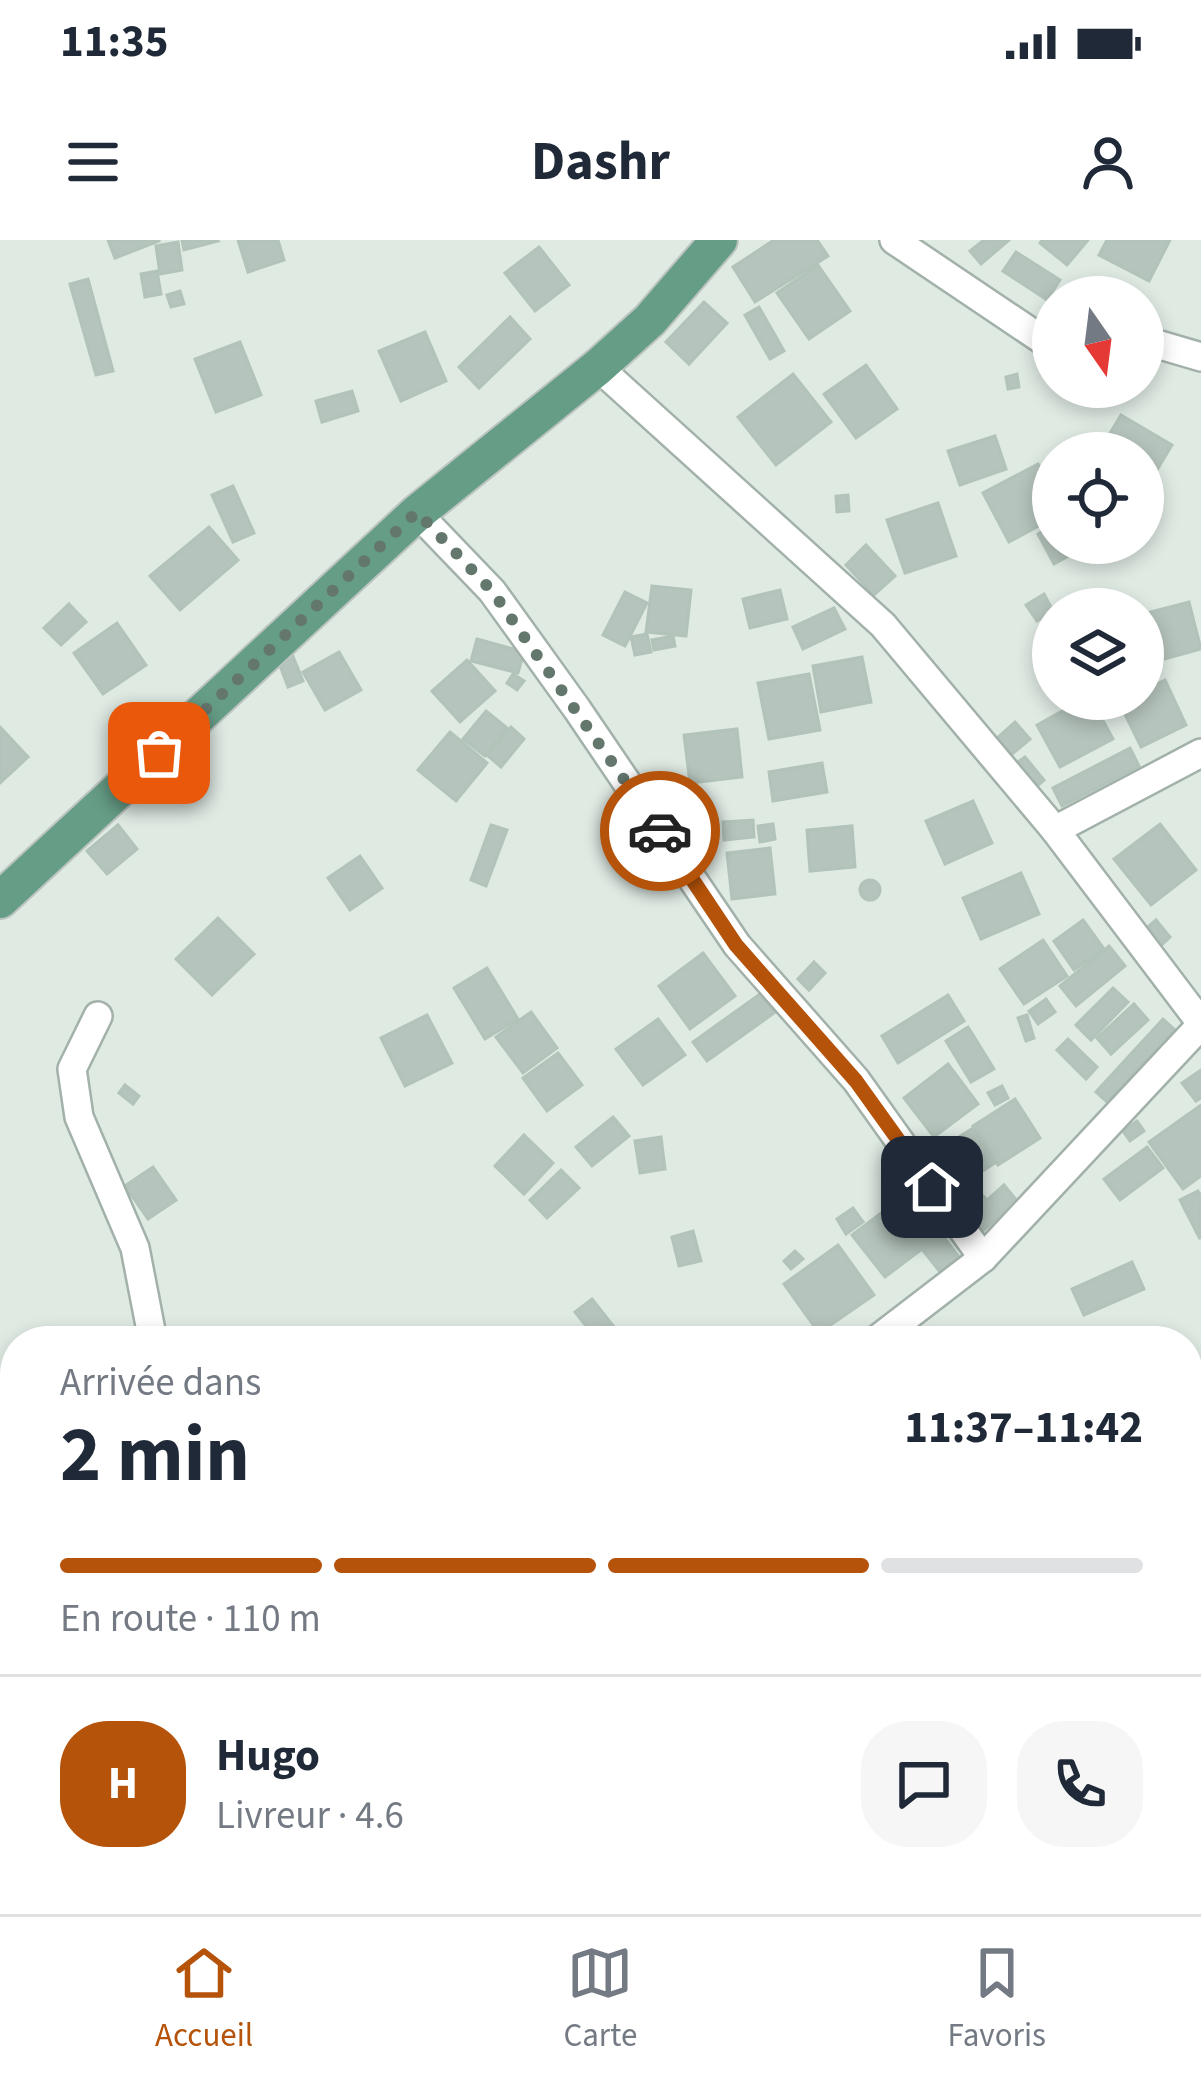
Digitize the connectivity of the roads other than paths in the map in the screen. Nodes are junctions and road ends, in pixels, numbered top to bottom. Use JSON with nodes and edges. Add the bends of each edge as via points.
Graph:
{"nodes":[{"id":1,"x":718,"y":240,"type":"edge"},
{"id":2,"x":894,"y":240,"type":"edge"},
{"id":3,"x":1032,"y":332,"type":"edge"},
{"id":4,"x":1164,"y":346,"type":"edge"},
{"id":5,"x":1201,"y":357,"type":"edge"},
{"id":6,"x":598,"y":367,"type":"junction"},
{"id":7,"x":417,"y":512,"type":"junction"},
{"id":8,"x":1201,"y":753,"type":"edge"},
{"id":9,"x":1054,"y":830,"type":"junction"},
{"id":10,"x":0,"y":900,"type":"edge"},
{"id":11,"x":98,"y":1016,"type":"dead end"},
{"id":12,"x":1201,"y":1024,"type":"edge"},
{"id":13,"x":982,"y":1258,"type":"junction"},
{"id":14,"x":150,"y":1326,"type":"edge"},
{"id":15,"x":894,"y":1326,"type":"edge"}],
"edges":[{"from":1,"to":6,"type":"main road"},
{"from":2,"to":3,"type":"street"},
{"from":4,"to":5,"type":"street"},
{"from":6,"to":7,"type":"main road"},
{"from":6,"to":9,"type":"street","via":[[883,625]]},
{"from":7,"to":10,"type":"main road"},
{"from":7,"to":13,"type":"street","via":[[492,591],[736,945],[856,1081]]},
{"from":8,"to":9,"type":"street"},
{"from":9,"to":12,"type":"street"},
{"from":11,"to":14,"type":"street","via":[[72,1069],[79,1117],[135,1248]]},
{"from":12,"to":13,"type":"street"},
{"from":13,"to":15,"type":"street"}]}
